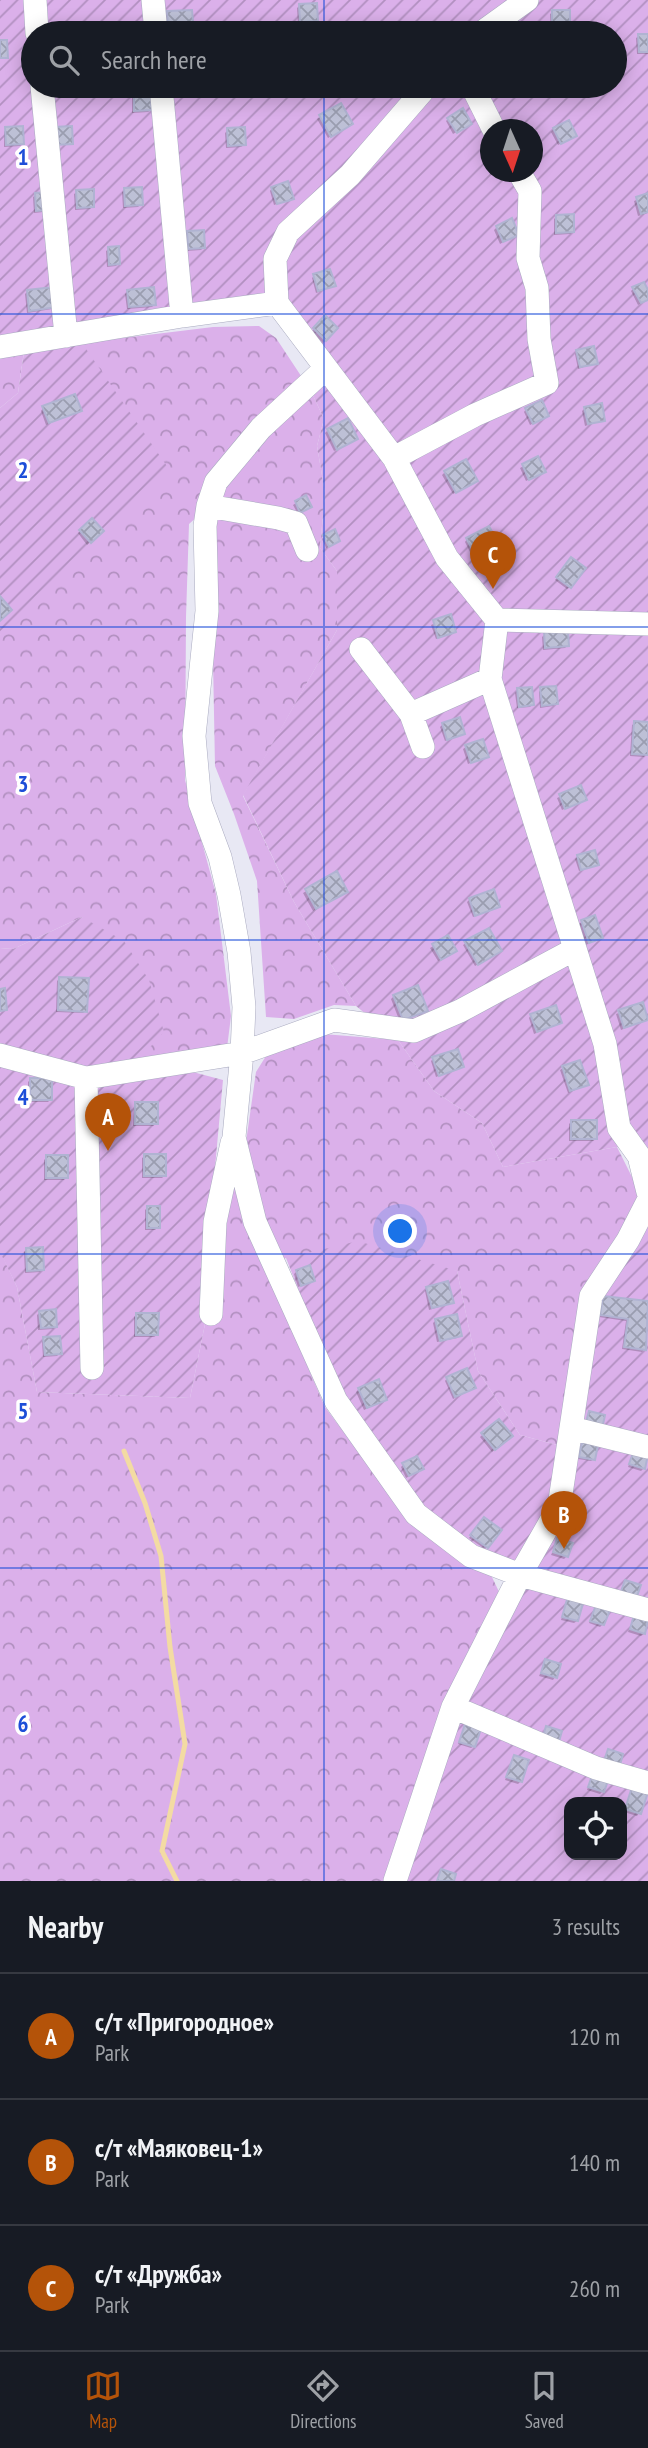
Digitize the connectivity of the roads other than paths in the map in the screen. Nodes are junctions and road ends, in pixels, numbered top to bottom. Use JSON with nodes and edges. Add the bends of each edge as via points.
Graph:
{"nodes":[{"id":1,"x":35,"y":0,"type":"edge"},
{"id":2,"x":153,"y":0,"type":"edge"},
{"id":3,"x":527,"y":0,"type":"edge"},
{"id":4,"x":36,"y":21,"type":"edge"},
{"id":5,"x":155,"y":21,"type":"edge"},
{"id":6,"x":498,"y":21,"type":"edge"},
{"id":7,"x":42,"y":98,"type":"edge"},
{"id":8,"x":162,"y":98,"type":"edge"},
{"id":9,"x":417,"y":98,"type":"edge"},
{"id":10,"x":478,"y":98,"type":"edge"},
{"id":11,"x":488,"y":119,"type":"edge"},
{"id":12,"x":525,"y":182,"type":"edge"},
{"id":13,"x":277,"y":303,"type":"junction"},
{"id":14,"x":182,"y":316,"type":"junction"},
{"id":15,"x":66,"y":336,"type":"junction"},
{"id":16,"x":0,"y":347,"type":"edge"},
{"id":17,"x":326,"y":368,"type":"junction"},
{"id":18,"x":394,"y":458,"type":"junction"},
{"id":19,"x":208,"y":506,"type":"junction"},
{"id":20,"x":307,"y":550,"type":"dead end"},
{"id":21,"x":497,"y":620,"type":"junction"},
{"id":22,"x":648,"y":624,"type":"edge"},
{"id":23,"x":362,"y":649,"type":"dead end"},
{"id":24,"x":490,"y":680,"type":"junction"},
{"id":25,"x":411,"y":714,"type":"junction"},
{"id":26,"x":423,"y":747,"type":"dead end"},
{"id":27,"x":575,"y":949,"type":"junction"},
{"id":28,"x":242,"y":1053,"type":"junction"},
{"id":29,"x":0,"y":1055,"type":"edge"},
{"id":30,"x":86,"y":1078,"type":"junction"},
{"id":31,"x":234,"y":1137,"type":"junction"},
{"id":32,"x":648,"y":1192,"type":"edge"},
{"id":33,"x":648,"y":1201,"type":"edge"},
{"id":34,"x":211,"y":1314,"type":"dead end"},
{"id":35,"x":92,"y":1368,"type":"dead end"},
{"id":36,"x":571,"y":1429,"type":"junction"},
{"id":37,"x":648,"y":1447,"type":"edge"},
{"id":38,"x":520,"y":1575,"type":"junction"},
{"id":39,"x":648,"y":1610,"type":"edge"},
{"id":40,"x":453,"y":1707,"type":"junction"},
{"id":41,"x":648,"y":1783,"type":"edge"},
{"id":42,"x":400,"y":1880,"type":"edge"}],
"edges":[{"from":1,"to":4,"type":"street"},
{"from":2,"to":5,"type":"street"},
{"from":3,"to":6,"type":"street"},
{"from":7,"to":15,"type":"street"},
{"from":8,"to":14,"type":"street"},
{"from":9,"to":13,"type":"street","via":[[350,175],[288,232],[275,259]]},
{"from":10,"to":11,"type":"street"},
{"from":12,"to":18,"type":"street","via":[[530,191],[528,258],[537,288],[538,339],[547,383]]},
{"from":13,"to":14,"type":"street"},
{"from":13,"to":17,"type":"street"},
{"from":14,"to":15,"type":"street"},
{"from":15,"to":16,"type":"street"},
{"from":17,"to":18,"type":"street"},
{"from":17,"to":19,"type":"street","via":[[261,428],[216,482]]},
{"from":18,"to":21,"type":"street","via":[[447,558]]},
{"from":19,"to":20,"type":"street","via":[[296,523]]},
{"from":19,"to":28,"type":"street","via":[[207,611],[194,736],[200,803],[220,857],[239,952]]},
{"from":21,"to":22,"type":"street"},
{"from":21,"to":24,"type":"street"},
{"from":23,"to":25,"type":"street"},
{"from":24,"to":25,"type":"street"},
{"from":24,"to":27,"type":"street"},
{"from":25,"to":26,"type":"street"},
{"from":27,"to":28,"type":"street","via":[[414,1031],[334,1020]]},
{"from":27,"to":32,"type":"street","via":[[605,1044],[619,1128],[639,1156]]},
{"from":28,"to":30,"type":"street"},
{"from":28,"to":31,"type":"street"},
{"from":29,"to":30,"type":"street"},
{"from":30,"to":35,"type":"street"},
{"from":31,"to":34,"type":"street","via":[[215,1222]]},
{"from":31,"to":38,"type":"street","via":[[256,1222],[336,1401],[416,1514],[471,1556]]},
{"from":33,"to":36,"type":"street","via":[[591,1296]]},
{"from":36,"to":37,"type":"street"},
{"from":36,"to":38,"type":"street","via":[[559,1507]]},
{"from":38,"to":39,"type":"street"},
{"from":38,"to":40,"type":"street"},
{"from":40,"to":41,"type":"street","via":[[596,1768]]},
{"from":40,"to":42,"type":"street"}]}
